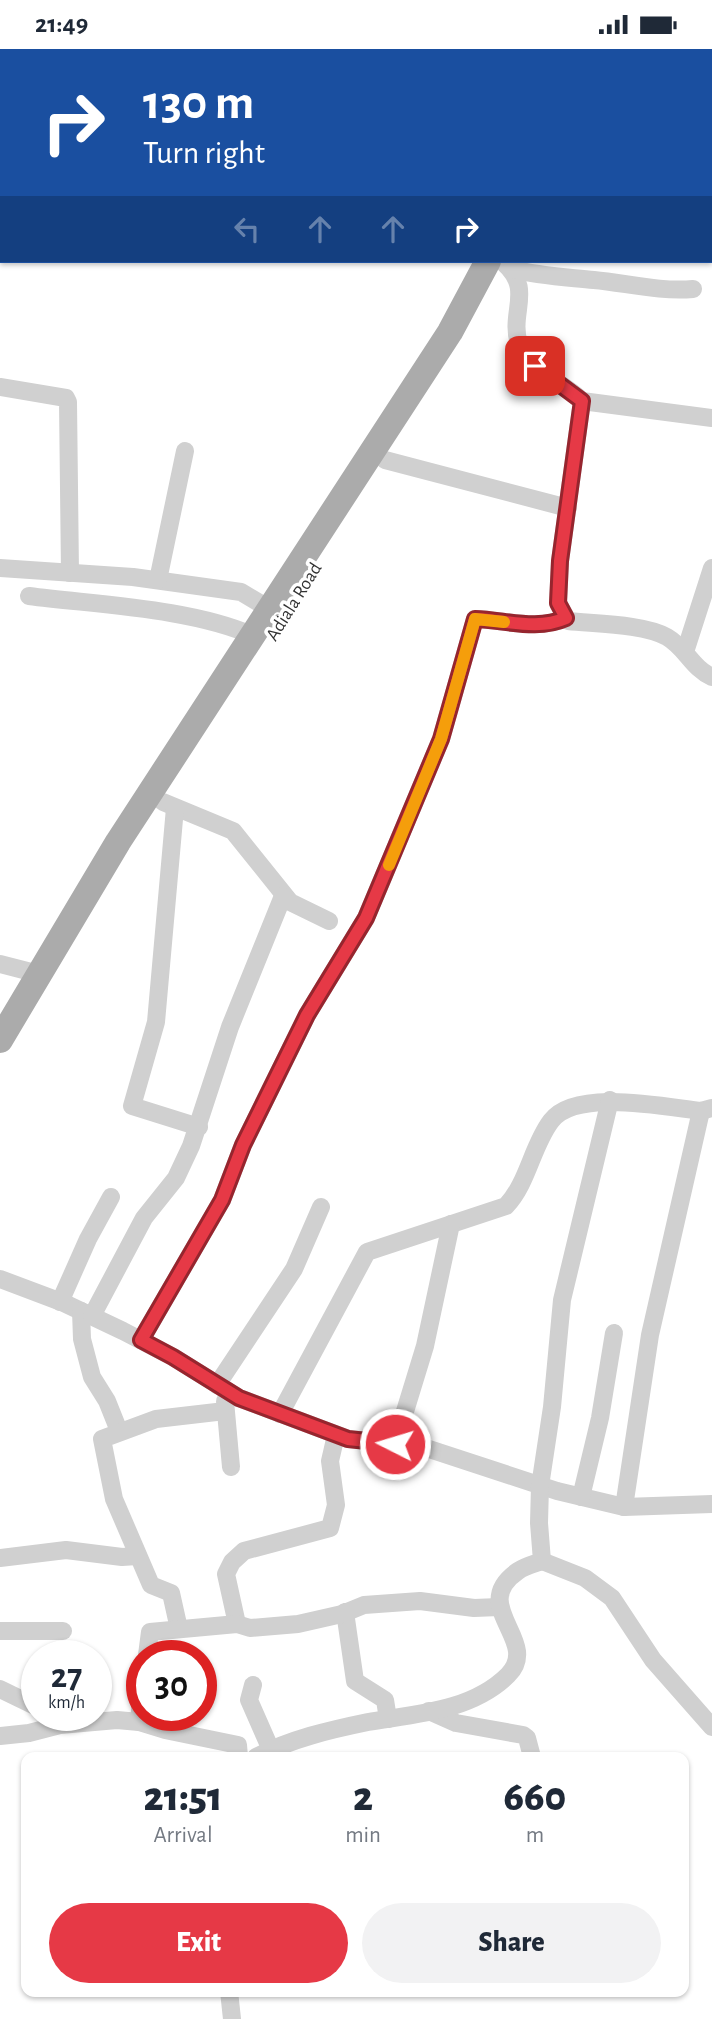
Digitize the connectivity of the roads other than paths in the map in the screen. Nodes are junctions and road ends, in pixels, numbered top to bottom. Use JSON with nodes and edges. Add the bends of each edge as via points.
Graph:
{"nodes":[{"id":1,"x":502,"y":263,"type":"edge"},
{"id":2,"x":692,"y":289,"type":"dead end"},
{"id":3,"x":0,"y":387,"type":"edge"},
{"id":4,"x":582,"y":401,"type":"junction"},
{"id":5,"x":712,"y":418,"type":"edge"},
{"id":6,"x":185,"y":451,"type":"dead end"},
{"id":7,"x":385,"y":460,"type":"junction"},
{"id":8,"x":568,"y":508,"type":"junction"},
{"id":9,"x":0,"y":568,"type":"edge"},
{"id":10,"x":712,"y":568,"type":"edge"},
{"id":11,"x":70,"y":572,"type":"junction"},
{"id":12,"x":158,"y":580,"type":"junction"},
{"id":13,"x":29,"y":596,"type":"dead end"},
{"id":14,"x":277,"y":613,"type":"junction"},
{"id":15,"x":566,"y":618,"type":"junction"},
{"id":16,"x":254,"y":636,"type":"junction"},
{"id":17,"x":685,"y":652,"type":"junction"},
{"id":18,"x":712,"y":677,"type":"edge"},
{"id":19,"x":169,"y":805,"type":"junction"},
{"id":20,"x":283,"y":895,"type":"junction"},
{"id":21,"x":329,"y":921,"type":"dead end"},
{"id":22,"x":64,"y":930,"type":"junction"},
{"id":23,"x":0,"y":964,"type":"edge"},
{"id":24,"x":39,"y":974,"type":"junction"},
{"id":25,"x":0,"y":1040,"type":"edge"},
{"id":26,"x":610,"y":1100,"type":"junction"},
{"id":27,"x":707,"y":1110,"type":"edge"},
{"id":28,"x":199,"y":1127,"type":"junction"},
{"id":29,"x":111,"y":1197,"type":"dead end"},
{"id":30,"x":321,"y":1207,"type":"dead end"},
{"id":31,"x":451,"y":1224,"type":"junction"},
{"id":32,"x":0,"y":1279,"type":"edge"},
{"id":33,"x":60,"y":1302,"type":"junction"},
{"id":34,"x":86,"y":1314,"type":"junction"},
{"id":35,"x":614,"y":1333,"type":"dead end"},
{"id":36,"x":141,"y":1340,"type":"junction"},
{"id":37,"x":221,"y":1387,"type":"junction"},
{"id":38,"x":225,"y":1411,"type":"junction"},
{"id":39,"x":280,"y":1414,"type":"junction"},
{"id":40,"x":119,"y":1431,"type":"junction"},
{"id":41,"x":336,"y":1435,"type":"junction"},
{"id":42,"x":395,"y":1444,"type":"junction"},
{"id":43,"x":231,"y":1467,"type":"dead end"},
{"id":44,"x":540,"y":1486,"type":"junction"},
{"id":45,"x":581,"y":1497,"type":"junction"},
{"id":46,"x":712,"y":1504,"type":"edge"},
{"id":47,"x":624,"y":1507,"type":"junction"},
{"id":48,"x":137,"y":1556,"type":"junction"},
{"id":49,"x":0,"y":1558,"type":"edge"},
{"id":50,"x":542,"y":1561,"type":"junction"},
{"id":51,"x":499,"y":1607,"type":"junction"},
{"id":52,"x":345,"y":1612,"type":"junction"},
{"id":53,"x":237,"y":1624,"type":"junction"},
{"id":54,"x":179,"y":1629,"type":"junction"},
{"id":55,"x":0,"y":1631,"type":"edge"},
{"id":56,"x":63,"y":1631,"type":"dead end"},
{"id":57,"x":149,"y":1640,"type":"edge"},
{"id":58,"x":253,"y":1685,"type":"dead end"},
{"id":59,"x":0,"y":1689,"type":"edge"},
{"id":60,"x":21,"y":1699,"type":"edge"},
{"id":61,"x":429,"y":1711,"type":"junction"},
{"id":62,"x":388,"y":1719,"type":"junction"},
{"id":63,"x":712,"y":1727,"type":"edge"},
{"id":64,"x":29,"y":1731,"type":"edge"},
{"id":65,"x":171,"y":1731,"type":"edge"},
{"id":66,"x":0,"y":1736,"type":"edge"},
{"id":67,"x":239,"y":1752,"type":"edge"},
{"id":68,"x":264,"y":1752,"type":"edge"},
{"id":69,"x":267,"y":1752,"type":"edge"},
{"id":70,"x":531,"y":1752,"type":"edge"},
{"id":71,"x":230,"y":1997,"type":"edge"},
{"id":72,"x":232,"y":2019,"type":"edge"}],
"edges":[{"from":1,"to":2,"type":"street","via":[[541,277]]},
{"from":1,"to":4,"type":"street","via":[[520,291],[519,345],[535,366]]},
{"from":1,"to":7,"type":"main road","name":"Adiala Road","via":[[463,339]]},
{"from":1,"to":14,"type":"main road","name":"Adiala Road","via":[[450,332]]},
{"from":3,"to":11,"type":"street","via":[[66,398],[68,403]]},
{"from":4,"to":5,"type":"street"},
{"from":4,"to":8,"type":"street"},
{"from":6,"to":12,"type":"street"},
{"from":7,"to":8,"type":"street"},
{"from":7,"to":14,"type":"main road","name":"Adiala Road"},
{"from":8,"to":15,"type":"street","via":[[558,603]]},
{"from":9,"to":11,"type":"street"},
{"from":10,"to":17,"type":"street"},
{"from":11,"to":12,"type":"street"},
{"from":12,"to":14,"type":"street","via":[[241,592]]},
{"from":13,"to":16,"type":"street","via":[[194,617]]},
{"from":14,"to":16,"type":"main road","name":"Adiala Road"},
{"from":14,"to":19,"type":"main road","name":"Adiala Road"},
{"from":15,"to":17,"type":"street","via":[[656,632]]},
{"from":15,"to":36,"type":"street","via":[[549,625],[475,619],[441,739],[366,918],[307,1015],[243,1145],[222,1200]]},
{"from":16,"to":22,"type":"main road","name":"Adiala Road"},
{"from":17,"to":18,"type":"street","via":[[701,672]]},
{"from":19,"to":20,"type":"street","via":[[233,831]]},
{"from":19,"to":22,"type":"main road","name":"Adiala Road"},
{"from":19,"to":28,"type":"street","via":[[156,1022],[132,1106]]},
{"from":20,"to":21,"type":"street"},
{"from":20,"to":28,"type":"street","via":[[230,1027]]},
{"from":22,"to":24,"type":"main road","name":"Adiala Road"},
{"from":23,"to":24,"type":"street"},
{"from":24,"to":25,"type":"main road","name":"Adiala Road"},
{"from":26,"to":27,"type":"street"},
{"from":26,"to":31,"type":"street","via":[[586,1104],[552,1119],[511,1201]]},
{"from":26,"to":44,"type":"street","via":[[562,1300]]},
{"from":27,"to":47,"type":"street","via":[[650,1335]]},
{"from":28,"to":34,"type":"street","via":[[176,1178],[144,1218]]},
{"from":29,"to":33,"type":"street"},
{"from":30,"to":37,"type":"street","via":[[294,1269]]},
{"from":31,"to":39,"type":"street","via":[[367,1252]]},
{"from":31,"to":42,"type":"street","via":[[425,1346]]},
{"from":32,"to":33,"type":"street"},
{"from":33,"to":34,"type":"street"},
{"from":34,"to":36,"type":"street"},
{"from":34,"to":40,"type":"street","via":[[82,1339],[92,1377]]},
{"from":35,"to":45,"type":"street"},
{"from":36,"to":37,"type":"street"},
{"from":37,"to":38,"type":"street"},
{"from":37,"to":39,"type":"street"},
{"from":38,"to":40,"type":"street","via":[[156,1419]]},
{"from":38,"to":43,"type":"street"},
{"from":39,"to":41,"type":"street"},
{"from":40,"to":48,"type":"street","via":[[102,1443],[114,1499]]},
{"from":41,"to":42,"type":"street"},
{"from":41,"to":53,"type":"street","via":[[330,1461],[336,1505],[330,1528],[244,1551],[237,1557],[226,1574]]},
{"from":42,"to":44,"type":"street","via":[[417,1445]]},
{"from":44,"to":45,"type":"street"},
{"from":44,"to":50,"type":"street"},
{"from":45,"to":47,"type":"street"},
{"from":46,"to":47,"type":"street"},
{"from":48,"to":49,"type":"street","via":[[66,1550]]},
{"from":48,"to":54,"type":"street","via":[[151,1585],[171,1593]]},
{"from":50,"to":51,"type":"street","via":[[519,1570],[505,1582]]},
{"from":50,"to":63,"type":"street","via":[[585,1578],[612,1598],[653,1660]]},
{"from":51,"to":52,"type":"street","via":[[420,1601],[364,1605]]},
{"from":51,"to":61,"type":"street","via":[[517,1648],[514,1667],[477,1697]]},
{"from":52,"to":53,"type":"street","via":[[278,1626]]},
{"from":52,"to":62,"type":"street","via":[[355,1681],[385,1700]]},
{"from":53,"to":54,"type":"street"},
{"from":54,"to":57,"type":"street","via":[[150,1632]]},
{"from":55,"to":56,"type":"street"},
{"from":58,"to":68,"type":"street","via":[[249,1700]]},
{"from":59,"to":60,"type":"street"},
{"from":61,"to":62,"type":"street"},
{"from":61,"to":70,"type":"street","via":[[456,1723],[523,1735]]},
{"from":62,"to":69,"type":"street","via":[[326,1731]]},
{"from":64,"to":66,"type":"street"},
{"from":65,"to":67,"type":"street","via":[[229,1741],[238,1745]]},
{"from":71,"to":72,"type":"street"}]}
